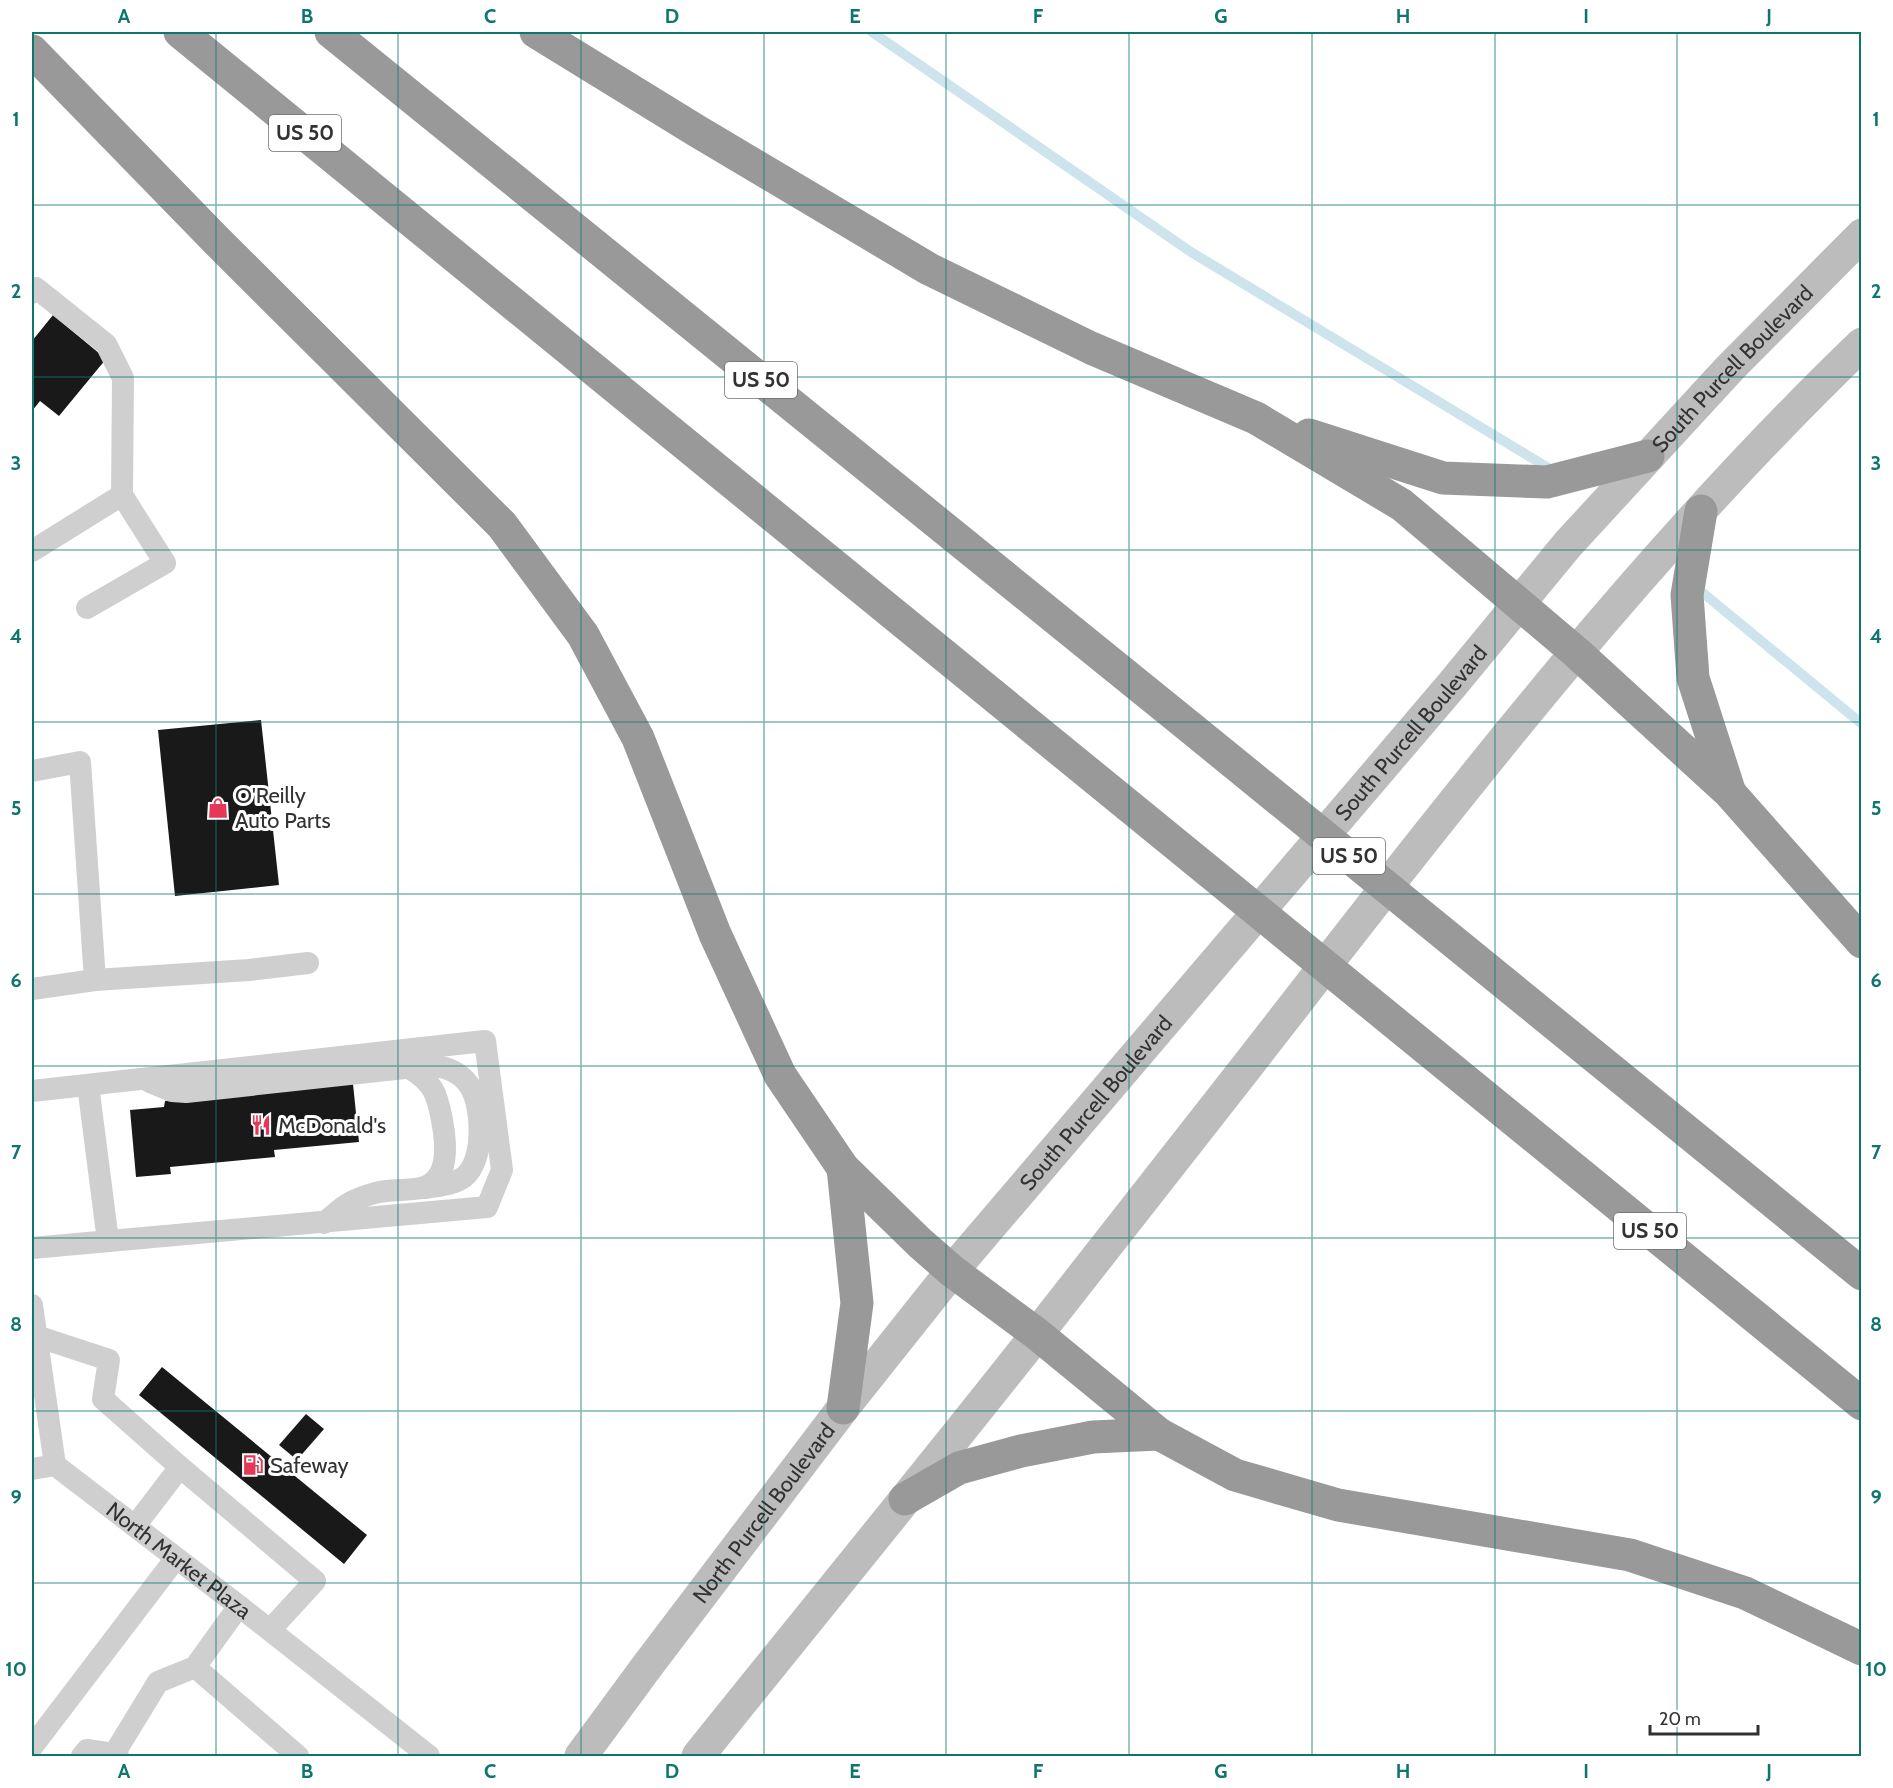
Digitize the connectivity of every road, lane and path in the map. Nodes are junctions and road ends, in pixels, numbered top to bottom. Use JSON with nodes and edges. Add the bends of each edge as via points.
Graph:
{"nodes":[{"id":1,"x":180,"y":32,"type":"edge"},
{"id":2,"x":331,"y":32,"type":"edge"},
{"id":3,"x":536,"y":32,"type":"edge"},
{"id":4,"x":32,"y":51,"type":"edge"},
{"id":5,"x":1862,"y":236,"type":"edge"},
{"id":6,"x":32,"y":293,"type":"edge"},
{"id":7,"x":1862,"y":344,"type":"edge"},
{"id":8,"x":1256,"y":418,"type":"junction"},
{"id":9,"x":1648,"y":456,"type":"junction"},
{"id":10,"x":122,"y":495,"type":"junction"},
{"id":11,"x":1701,"y":511,"type":"junction"},
{"id":12,"x":32,"y":551,"type":"edge"},
{"id":13,"x":1518,"y":603,"type":"junction"},
{"id":14,"x":87,"y":608,"type":"dead end"},
{"id":15,"x":1577,"y":653,"type":"junction"},
{"id":16,"x":32,"y":771,"type":"edge"},
{"id":17,"x":1729,"y":792,"type":"junction"},
{"id":18,"x":1862,"y":942,"type":"edge"},
{"id":19,"x":308,"y":963,"type":"dead end"},
{"id":20,"x":95,"y":980,"type":"junction"},
{"id":21,"x":32,"y":989,"type":"edge"},
{"id":22,"x":409,"y":1068,"type":"junction"},
{"id":23,"x":144,"y":1079,"type":"junction"},
{"id":24,"x":88,"y":1085,"type":"junction"},
{"id":25,"x":32,"y":1091,"type":"edge"},
{"id":26,"x":843,"y":1168,"type":"junction"},
{"id":27,"x":424,"y":1188,"type":"junction"},
{"id":28,"x":324,"y":1223,"type":"junction"},
{"id":29,"x":108,"y":1241,"type":"junction"},
{"id":30,"x":32,"y":1248,"type":"edge"},
{"id":31,"x":952,"y":1270,"type":"junction"},
{"id":32,"x":1862,"y":1274,"type":"edge"},
{"id":33,"x":32,"y":1305,"type":"edge"},
{"id":34,"x":1037,"y":1334,"type":"junction"},
{"id":35,"x":36,"y":1336,"type":"junction"},
{"id":36,"x":1862,"y":1404,"type":"edge"},
{"id":37,"x":843,"y":1408,"type":"junction"},
{"id":38,"x":1159,"y":1434,"type":"junction"},
{"id":39,"x":55,"y":1465,"type":"junction"},
{"id":40,"x":180,"y":1467,"type":"junction"},
{"id":41,"x":32,"y":1469,"type":"edge"},
{"id":42,"x":905,"y":1499,"type":"junction"},
{"id":43,"x":135,"y":1526,"type":"junction"},
{"id":44,"x":176,"y":1558,"type":"junction"},
{"id":45,"x":239,"y":1606,"type":"junction"},
{"id":46,"x":270,"y":1630,"type":"junction"},
{"id":47,"x":1862,"y":1648,"type":"edge"},
{"id":48,"x":195,"y":1667,"type":"junction"},
{"id":49,"x":32,"y":1747,"type":"edge"},
{"id":50,"x":82,"y":1756,"type":"edge"},
{"id":51,"x":115,"y":1756,"type":"edge"},
{"id":52,"x":298,"y":1756,"type":"edge"},
{"id":53,"x":429,"y":1756,"type":"edge"},
{"id":54,"x":580,"y":1756,"type":"edge"},
{"id":55,"x":698,"y":1756,"type":"edge"}],
"edges":[{"from":1,"to":36,"type":"highway","number":"US 50"},
{"from":2,"to":32,"type":"highway","number":"US 50"},
{"from":3,"to":8,"type":"highway","via":[[929,269],[1091,348]]},
{"from":4,"to":26,"type":"highway","via":[[502,525],[584,635],[638,738],[715,934],[780,1075]]},
{"from":5,"to":9,"type":"main road","name":"South Purcell Boulevard"},
{"from":6,"to":10,"type":"lane","via":[[36,288],[106,344],[123,378]]},
{"from":7,"to":11,"type":"main road","via":[[1804,399]]},
{"from":8,"to":9,"type":"highway","via":[[1443,478],[1546,482]]},
{"from":8,"to":13,"type":"highway","via":[[1402,506]]},
{"from":9,"to":13,"type":"main road","name":"South Purcell Boulevard"},
{"from":10,"to":12,"type":"lane"},
{"from":10,"to":14,"type":"lane","via":[[165,563]]},
{"from":11,"to":15,"type":"main road"},
{"from":11,"to":17,"type":"highway","via":[[1687,595],[1693,678]]},
{"from":13,"to":15,"type":"highway"},
{"from":13,"to":31,"type":"main road","name":"South Purcell Boulevard"},
{"from":15,"to":17,"type":"highway"},
{"from":15,"to":34,"type":"main road","via":[[1480,768]]},
{"from":16,"to":20,"type":"lane","via":[[80,762]]},
{"from":17,"to":18,"type":"highway"},
{"from":19,"to":20,"type":"lane"},
{"from":20,"to":21,"type":"lane"},
{"from":22,"to":23,"type":"lane","via":[[186,1092]]},
{"from":22,"to":27,"type":"lane","via":[[430,1084],[438,1099],[445,1137],[442,1167],[437,1179]]},
{"from":22,"to":27,"type":"lane","via":[[437,1065],[459,1075],[469,1085],[478,1119],[480,1151],[475,1166],[447,1185]]},
{"from":23,"to":24,"type":"lane"},
{"from":23,"to":28,"type":"lane","via":[[484,1041],[502,1170],[487,1207]]},
{"from":24,"to":25,"type":"lane"},
{"from":24,"to":29,"type":"lane"},
{"from":26,"to":31,"type":"highway"},
{"from":26,"to":37,"type":"highway","via":[[857,1303]]},
{"from":27,"to":28,"type":"lane","via":[[377,1192],[345,1203]]},
{"from":28,"to":29,"type":"lane"},
{"from":29,"to":30,"type":"lane"},
{"from":31,"to":34,"type":"highway"},
{"from":31,"to":37,"type":"main road","name":"North Purcell Boulevard"},
{"from":33,"to":35,"type":"lane"},
{"from":34,"to":38,"type":"highway"},
{"from":34,"to":42,"type":"main road"},
{"from":35,"to":39,"type":"lane"},
{"from":35,"to":40,"type":"lane","via":[[110,1360],[103,1400]]},
{"from":37,"to":54,"type":"main road","name":"North Purcell Boulevard"},
{"from":38,"to":42,"type":"highway","via":[[1093,1437],[1021,1451],[959,1468]]},
{"from":38,"to":47,"type":"highway","via":[[1235,1475],[1338,1505],[1630,1555],[1745,1593]]},
{"from":39,"to":41,"type":"lane"},
{"from":39,"to":43,"type":"lane","name":"North Market Plaza"},
{"from":40,"to":43,"type":"lane"},
{"from":40,"to":46,"type":"lane","via":[[315,1581]]},
{"from":42,"to":55,"type":"main road"},
{"from":43,"to":44,"type":"lane","name":"North Market Plaza"},
{"from":44,"to":45,"type":"lane","name":"North Market Plaza"},
{"from":44,"to":49,"type":"lane"},
{"from":45,"to":46,"type":"lane","name":"North Market Plaza"},
{"from":45,"to":48,"type":"lane"},
{"from":46,"to":53,"type":"lane","name":"North Market Plaza"},
{"from":48,"to":51,"type":"lane","via":[[158,1682]]},
{"from":48,"to":52,"type":"lane"},
{"from":50,"to":51,"type":"lane","via":[[87,1750]]}]}
